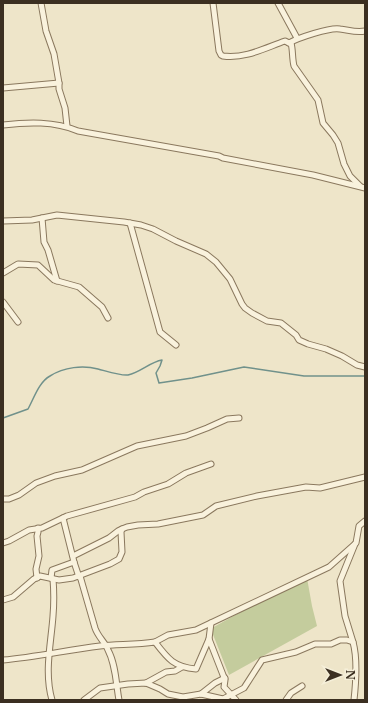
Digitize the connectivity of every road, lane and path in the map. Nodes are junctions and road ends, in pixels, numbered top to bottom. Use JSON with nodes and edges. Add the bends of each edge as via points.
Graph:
{"nodes":[{"id":1,"x":41,"y":3,"type":"edge"},
{"id":2,"x":213,"y":3,"type":"edge"},
{"id":3,"x":278,"y":3,"type":"edge"},
{"id":4,"x":365,"y":31,"type":"edge"},
{"id":5,"x":297,"y":38,"type":"junction"},
{"id":6,"x":289,"y":43,"type":"junction"},
{"id":7,"x":59,"y":82,"type":"junction"},
{"id":8,"x":3,"y":88,"type":"edge"},
{"id":9,"x":3,"y":125,"type":"edge"},
{"id":10,"x":67,"y":126,"type":"junction"},
{"id":11,"x":362,"y":187,"type":"edge"},
{"id":12,"x":42,"y":218,"type":"junction"},
{"id":13,"x":3,"y":221,"type":"edge"},
{"id":14,"x":130,"y":223,"type":"junction"},
{"id":15,"x":3,"y":273,"type":"edge"},
{"id":16,"x":57,"y":281,"type":"junction"},
{"id":17,"x":3,"y":302,"type":"edge"},
{"id":18,"x":108,"y":318,"type":"dead end"},
{"id":19,"x":18,"y":322,"type":"dead end"},
{"id":20,"x":176,"y":345,"type":"dead end"},
{"id":21,"x":365,"y":367,"type":"edge"},
{"id":22,"x":239,"y":418,"type":"dead end"},
{"id":23,"x":211,"y":464,"type":"dead end"},
{"id":24,"x":365,"y":477,"type":"edge"},
{"id":25,"x":3,"y":499,"type":"edge"},
{"id":26,"x":63,"y":518,"type":"junction"},
{"id":27,"x":365,"y":521,"type":"edge"},
{"id":28,"x":38,"y":528,"type":"junction"},
{"id":29,"x":122,"y":529,"type":"junction"},
{"id":30,"x":3,"y":543,"type":"edge"},
{"id":31,"x":356,"y":543,"type":"junction"},
{"id":32,"x":73,"y":556,"type":"junction"},
{"id":33,"x":74,"y":562,"type":"junction"},
{"id":34,"x":80,"y":576,"type":"junction"},
{"id":35,"x":37,"y":578,"type":"junction"},
{"id":36,"x":52,"y":578,"type":"junction"},
{"id":37,"x":3,"y":600,"type":"edge"},
{"id":38,"x":211,"y":623,"type":"junction"},
{"id":39,"x":209,"y":639,"type":"junction"},
{"id":40,"x":155,"y":642,"type":"junction"},
{"id":41,"x":353,"y":642,"type":"junction"},
{"id":42,"x":106,"y":646,"type":"junction"},
{"id":43,"x":49,"y":655,"type":"junction"},
{"id":44,"x":3,"y":660,"type":"edge"},
{"id":45,"x":182,"y":667,"type":"junction"},
{"id":46,"x":224,"y":678,"type":"junction"},
{"id":47,"x":146,"y":683,"type":"junction"},
{"id":48,"x":117,"y":686,"type":"junction"},
{"id":49,"x":302,"y":686,"type":"dead end"},
{"id":50,"x":199,"y":695,"type":"junction"},
{"id":51,"x":234,"y":698,"type":"edge"},
{"id":52,"x":52,"y":700,"type":"edge"},
{"id":53,"x":84,"y":700,"type":"edge"},
{"id":54,"x":119,"y":700,"type":"edge"},
{"id":55,"x":193,"y":700,"type":"edge"},
{"id":56,"x":224,"y":700,"type":"edge"},
{"id":57,"x":286,"y":700,"type":"edge"},
{"id":58,"x":354,"y":700,"type":"edge"}],
"edges":[{"from":1,"to":7,"type":"street"},
{"from":2,"to":6,"type":"street","via":[[221,55],[242,55],[285,41]]},
{"from":3,"to":5,"type":"street"},
{"from":4,"to":5,"type":"street","via":[[336,28]]},
{"from":5,"to":6,"type":"street"},
{"from":6,"to":11,"type":"street","via":[[294,66],[318,100],[323,123],[336,139],[350,176]]},
{"from":7,"to":8,"type":"street"},
{"from":7,"to":10,"type":"street"},
{"from":9,"to":10,"type":"street","via":[[30,122]]},
{"from":10,"to":11,"type":"street","via":[[78,131],[268,166]]},
{"from":12,"to":13,"type":"street"},
{"from":12,"to":14,"type":"street","via":[[57,215]]},
{"from":12,"to":16,"type":"street","via":[[44,242]]},
{"from":14,"to":20,"type":"street","via":[[160,332]]},
{"from":14,"to":21,"type":"street","via":[[153,229],[206,254],[225,272],[245,308],[267,321],[281,323],[308,344],[326,349]]},
{"from":15,"to":16,"type":"street","via":[[18,264],[38,265]]},
{"from":16,"to":18,"type":"street","via":[[79,288],[102,307]]},
{"from":17,"to":19,"type":"street"},
{"from":22,"to":25,"type":"street","via":[[227,419],[186,436],[137,446],[82,470],[36,483],[19,495]]},
{"from":23,"to":26,"type":"street","via":[[136,497]]},
{"from":24,"to":29,"type":"street","via":[[320,488],[306,486],[257,496],[216,506],[203,515]]},
{"from":26,"to":28,"type":"street"},
{"from":26,"to":32,"type":"street"},
{"from":27,"to":31,"type":"street","via":[[359,526]]},
{"from":28,"to":30,"type":"street"},
{"from":28,"to":35,"type":"street"},
{"from":29,"to":32,"type":"street"},
{"from":29,"to":34,"type":"street","via":[[122,552],[119,559]]},
{"from":31,"to":38,"type":"street","via":[[329,567]]},
{"from":31,"to":41,"type":"street","via":[[340,581],[345,616]]},
{"from":32,"to":33,"type":"street"},
{"from":33,"to":34,"type":"street"},
{"from":33,"to":36,"type":"street","via":[[52,570]]},
{"from":34,"to":36,"type":"street","via":[[59,580]]},
{"from":34,"to":42,"type":"street","via":[[95,628]]},
{"from":35,"to":36,"type":"street"},
{"from":35,"to":37,"type":"street","via":[[13,597]]},
{"from":36,"to":43,"type":"street","via":[[53,616]]},
{"from":38,"to":39,"type":"street"},
{"from":38,"to":40,"type":"street","via":[[196,630],[168,635]]},
{"from":39,"to":45,"type":"street","via":[[196,669]]},
{"from":39,"to":46,"type":"street"},
{"from":40,"to":42,"type":"street"},
{"from":40,"to":45,"type":"street","via":[[167,658]]},
{"from":41,"to":51,"type":"street","via":[[340,640],[331,644],[315,644],[296,652],[262,660],[244,688]]},
{"from":41,"to":58,"type":"street","via":[[356,679]]},
{"from":42,"to":43,"type":"street"},
{"from":42,"to":48,"type":"street","via":[[115,671]]},
{"from":43,"to":44,"type":"street"},
{"from":43,"to":52,"type":"street","via":[[48,680]]},
{"from":45,"to":47,"type":"street"},
{"from":46,"to":50,"type":"street"},
{"from":46,"to":51,"type":"street","via":[[224,687]]},
{"from":47,"to":48,"type":"street"},
{"from":47,"to":50,"type":"street","via":[[168,694],[183,697]]},
{"from":48,"to":53,"type":"street","via":[[100,688]]},
{"from":48,"to":54,"type":"street"},
{"from":49,"to":57,"type":"street"},
{"from":50,"to":55,"type":"street"},
{"from":50,"to":56,"type":"street"},
{"from":51,"to":56,"type":"street"}]}
